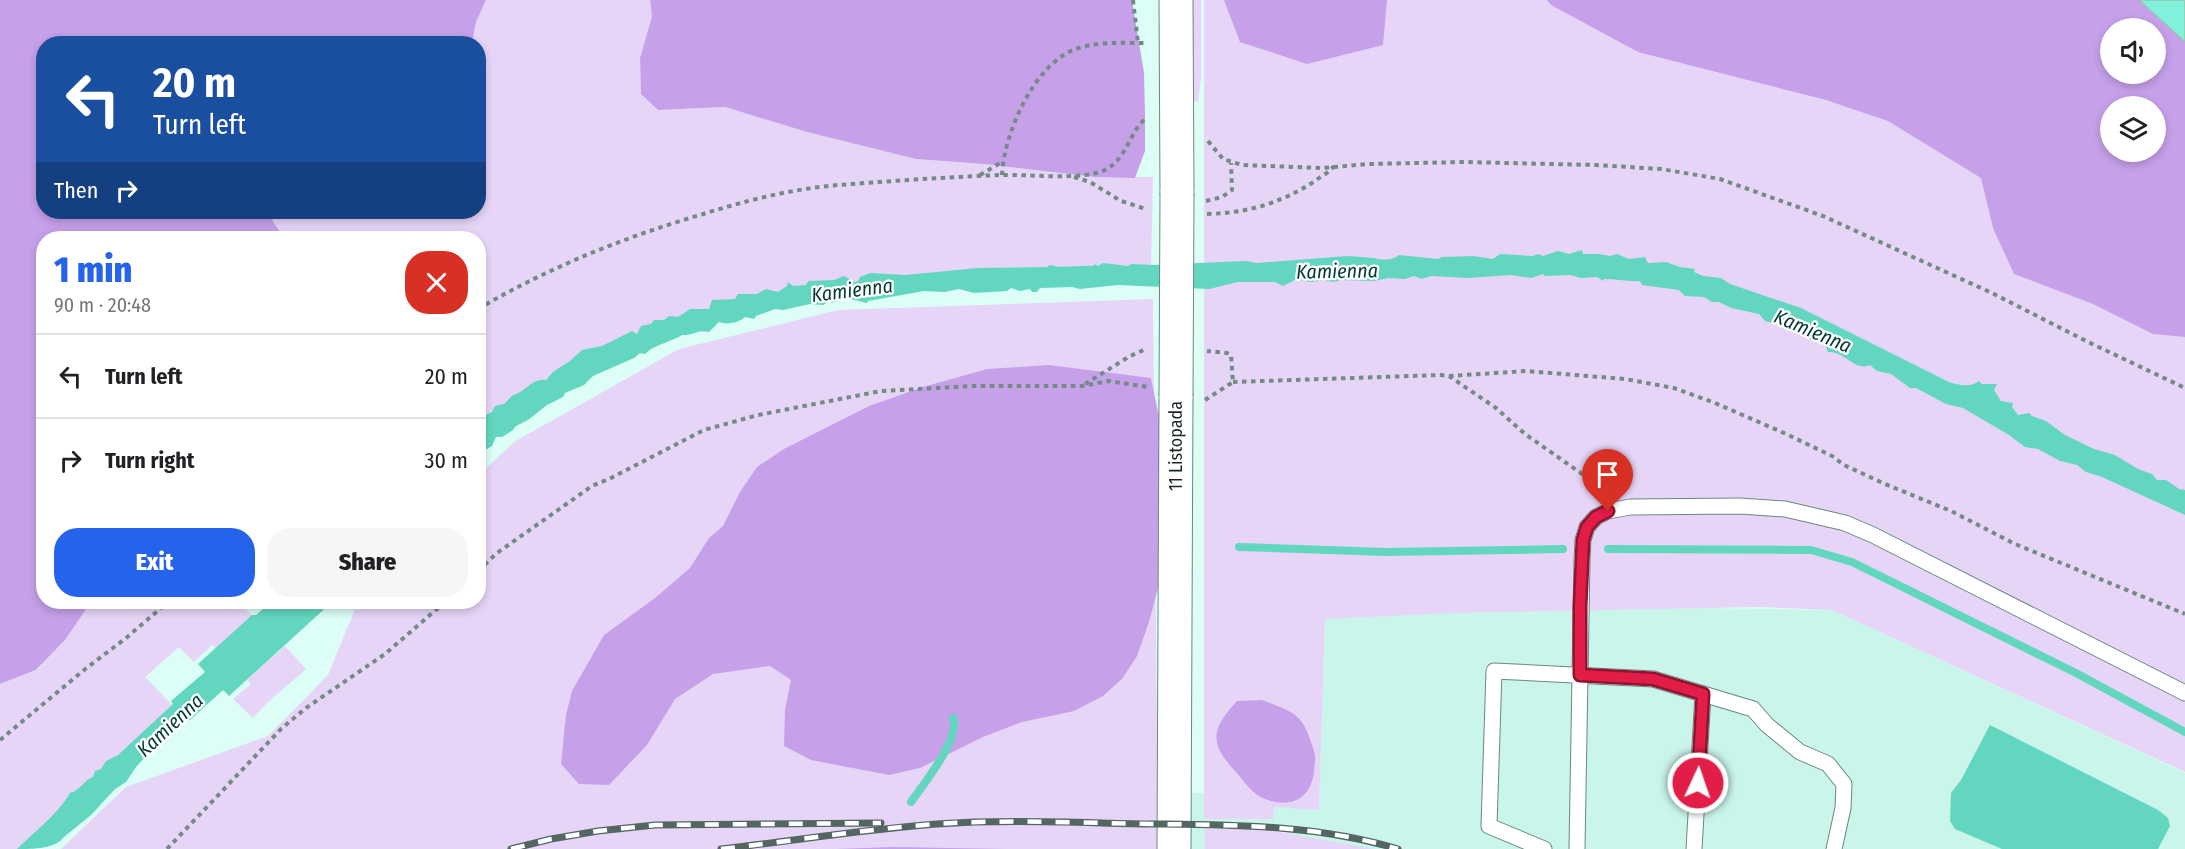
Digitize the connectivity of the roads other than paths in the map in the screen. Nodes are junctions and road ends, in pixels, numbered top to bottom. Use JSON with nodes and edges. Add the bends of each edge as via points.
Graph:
{"nodes":[{"id":1,"x":1168,"y":0,"type":"edge"},
{"id":2,"x":1176,"y":0,"type":"edge"},
{"id":3,"x":1175,"y":44,"type":"junction"},
{"id":4,"x":1580,"y":675,"type":"junction"},
{"id":5,"x":2185,"y":693,"type":"edge"},
{"id":6,"x":1703,"y":694,"type":"junction"},
{"id":7,"x":1174,"y":849,"type":"edge"},
{"id":8,"x":1544,"y":849,"type":"edge"},
{"id":9,"x":1577,"y":849,"type":"edge"},
{"id":10,"x":1694,"y":849,"type":"edge"},
{"id":11,"x":1834,"y":849,"type":"edge"}],
"edges":[{"from":1,"to":3,"type":"street","name":"11 Listopada"},
{"from":2,"to":3,"type":"street","name":"11 Listopada"},
{"from":3,"to":7,"type":"street","name":"11 Listopada","bridge":true},
{"from":4,"to":5,"type":"lane","via":[[1583,540],[1596,517],[1630,507],[1740,506],[1785,509],[1845,523],[1874,535]]},
{"from":4,"to":6,"type":"lane","via":[[1653,679]]},
{"from":4,"to":8,"type":"lane","via":[[1494,671],[1489,826]]},
{"from":4,"to":9,"type":"lane"},
{"from":6,"to":10,"type":"lane"},
{"from":6,"to":11,"type":"lane","via":[[1753,709],[1800,752],[1828,764],[1844,784]]}]}
